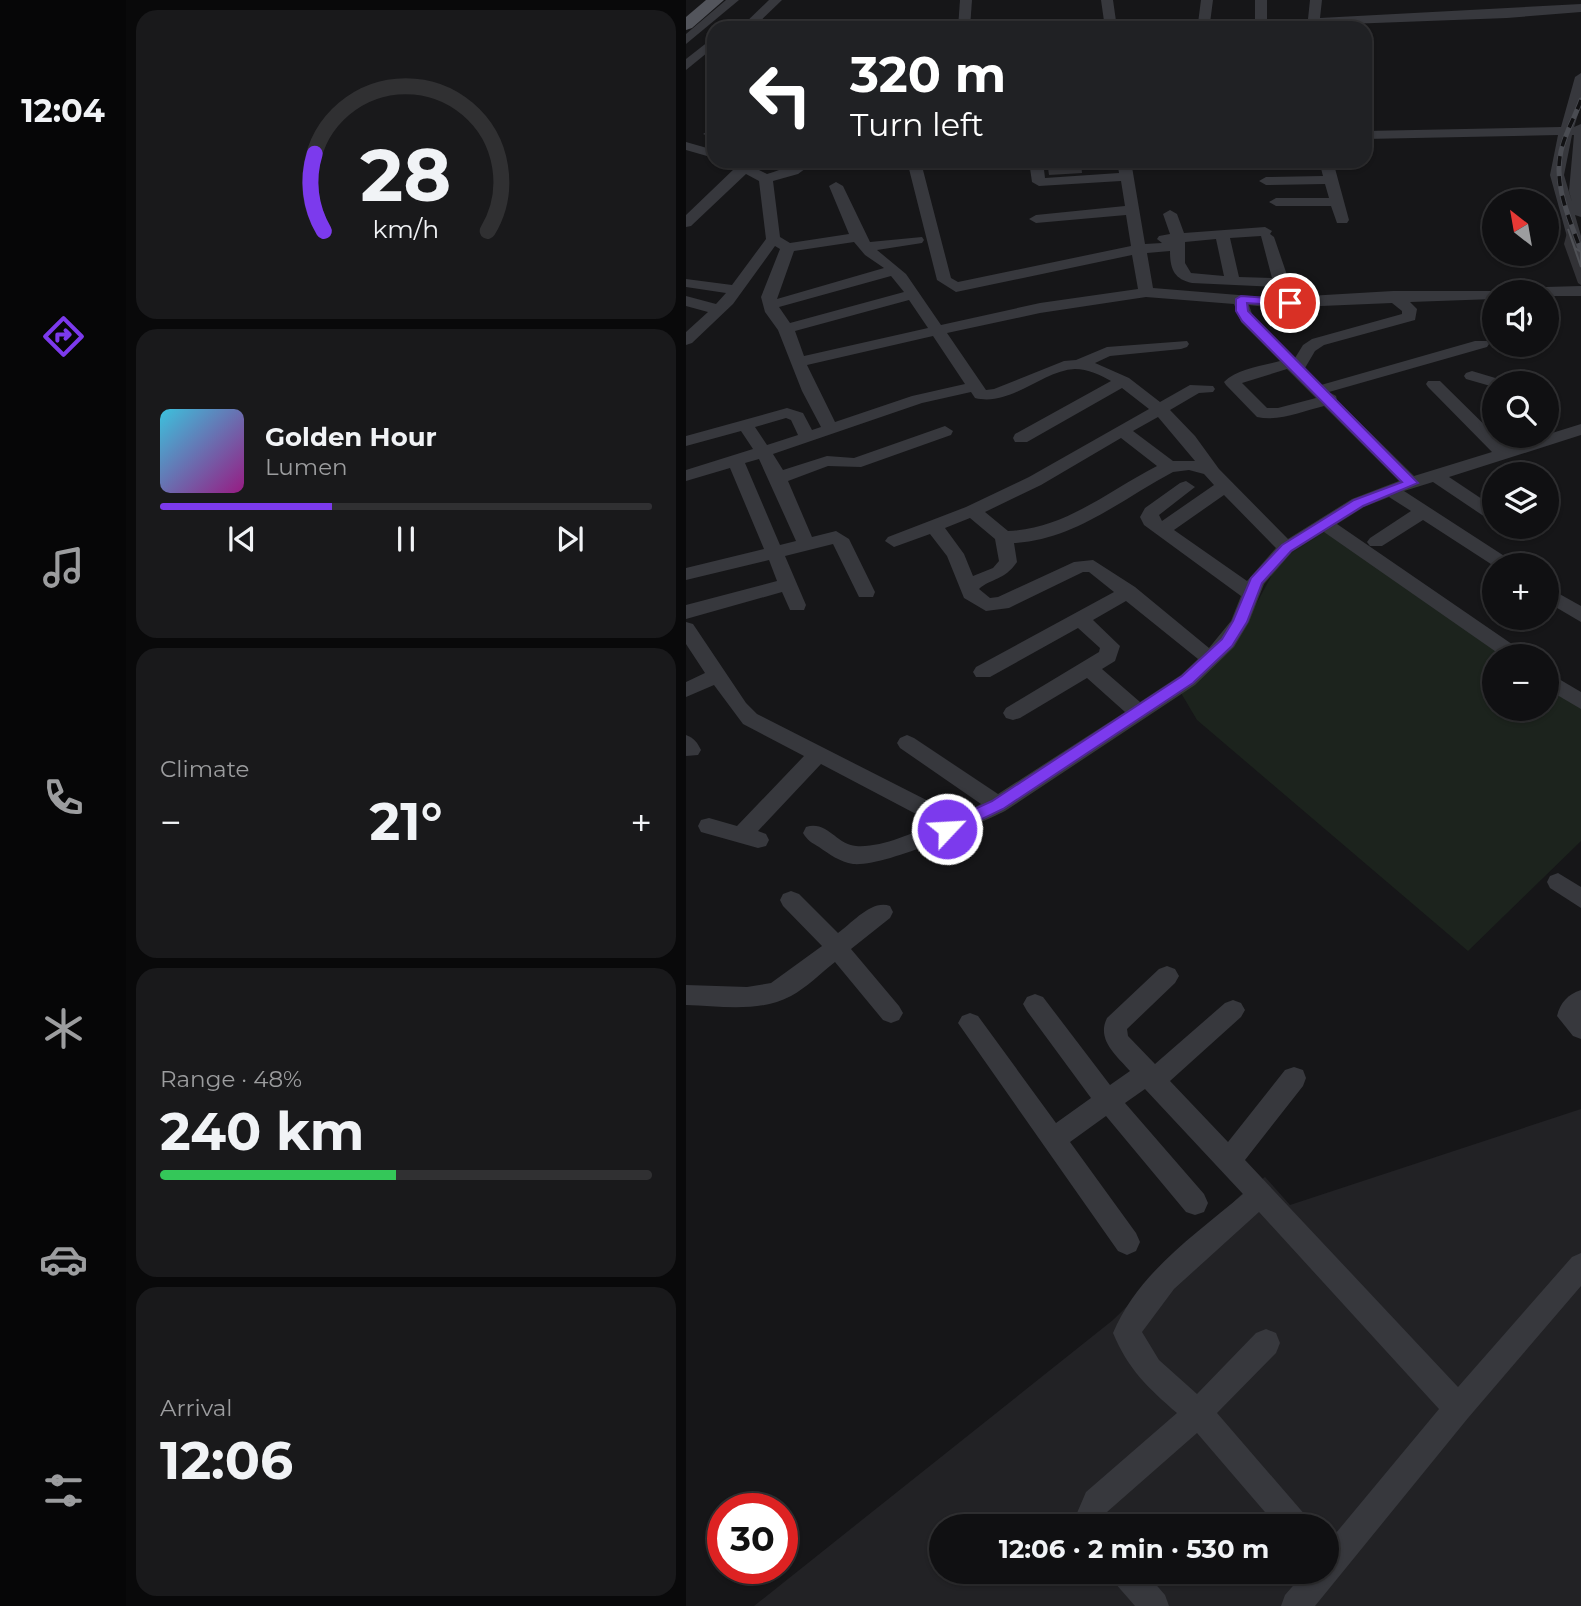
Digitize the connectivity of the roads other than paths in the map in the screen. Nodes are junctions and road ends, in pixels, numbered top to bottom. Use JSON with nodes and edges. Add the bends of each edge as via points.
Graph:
{"nodes":[{"id":1,"x":696,"y":0,"type":"edge"},
{"id":2,"x":716,"y":0,"type":"edge"},
{"id":3,"x":733,"y":0,"type":"edge"},
{"id":4,"x":776,"y":0,"type":"edge"},
{"id":5,"x":966,"y":0,"type":"edge"},
{"id":6,"x":979,"y":0,"type":"edge"},
{"id":7,"x":1107,"y":0,"type":"edge"},
{"id":8,"x":1207,"y":0,"type":"edge"},
{"id":9,"x":1261,"y":0,"type":"edge"},
{"id":10,"x":1316,"y":0,"type":"edge"},
{"id":11,"x":686,"y":8,"type":"edge"},
{"id":12,"x":1581,"y":11,"type":"edge"},
{"id":13,"x":710,"y":21,"type":"edge"},
{"id":14,"x":754,"y":21,"type":"edge"},
{"id":15,"x":964,"y":21,"type":"edge"},
{"id":16,"x":977,"y":21,"type":"edge"},
{"id":17,"x":1110,"y":21,"type":"edge"},
{"id":18,"x":1205,"y":21,"type":"edge"},
{"id":19,"x":1261,"y":21,"type":"edge"},
{"id":20,"x":1315,"y":21,"type":"edge"},
{"id":21,"x":707,"y":23,"type":"edge"},
{"id":22,"x":1372,"y":23,"type":"edge"},
{"id":23,"x":686,"y":25,"type":"edge"},
{"id":24,"x":686,"y":42,"type":"edge"},
{"id":25,"x":707,"y":45,"type":"edge"},
{"id":26,"x":707,"y":48,"type":"edge"},
{"id":27,"x":686,"y":66,"type":"edge"},
{"id":28,"x":1581,"y":77,"type":"edge"},
{"id":29,"x":1576,"y":130,"type":"edge"},
{"id":30,"x":1372,"y":135,"type":"edge"},
{"id":31,"x":686,"y":146,"type":"edge"},
{"id":32,"x":707,"y":152,"type":"edge"},
{"id":33,"x":1580,"y":154,"type":"edge"},
{"id":34,"x":739,"y":168,"type":"edge"},
{"id":35,"x":749,"y":168,"type":"edge"},
{"id":36,"x":798,"y":168,"type":"edge"},
{"id":37,"x":916,"y":168,"type":"edge"},
{"id":38,"x":1037,"y":168,"type":"edge"},
{"id":39,"x":1125,"y":168,"type":"edge"},
{"id":40,"x":1328,"y":168,"type":"edge"},
{"id":41,"x":1127,"y":177,"type":"junction"},
{"id":42,"x":766,"y":179,"type":"junction"},
{"id":43,"x":1331,"y":180,"type":"junction"},
{"id":44,"x":1266,"y":181,"type":"dead end"},
{"id":45,"x":836,"y":186,"type":"dead end"},
{"id":46,"x":1276,"y":202,"type":"dead end"},
{"id":47,"x":1338,"y":202,"type":"junction"},
{"id":48,"x":1132,"y":210,"type":"junction"},
{"id":49,"x":1581,"y":213,"type":"edge"},
{"id":50,"x":1170,"y":214,"type":"dead end"},
{"id":51,"x":1036,"y":219,"type":"dead end"},
{"id":52,"x":1342,"y":220,"type":"dead end"},
{"id":53,"x":686,"y":223,"type":"edge"},
{"id":54,"x":1222,"y":234,"type":"junction"},
{"id":55,"x":773,"y":239,"type":"junction"},
{"id":56,"x":917,"y":240,"type":"dead end"},
{"id":57,"x":862,"y":242,"type":"junction"},
{"id":58,"x":1178,"y":242,"type":"junction"},
{"id":59,"x":1138,"y":245,"type":"junction"},
{"id":60,"x":788,"y":248,"type":"junction"},
{"id":61,"x":1581,"y":262,"type":"edge"},
{"id":62,"x":895,"y":270,"type":"junction"},
{"id":63,"x":1233,"y":281,"type":"junction"},
{"id":64,"x":686,"y":283,"type":"edge"},
{"id":65,"x":737,"y":290,"type":"junction"},
{"id":66,"x":1581,"y":291,"type":"edge"},
{"id":67,"x":1146,"y":292,"type":"junction"},
{"id":68,"x":1559,"y":292,"type":"edge"},
{"id":69,"x":913,"y":294,"type":"junction"},
{"id":70,"x":1482,"y":294,"type":"edge"},
{"id":71,"x":1393,"y":296,"type":"junction"},
{"id":72,"x":1241,"y":299,"type":"junction"},
{"id":73,"x":686,"y":301,"type":"edge"},
{"id":74,"x":771,"y":305,"type":"junction"},
{"id":75,"x":719,"y":310,"type":"junction"},
{"id":76,"x":786,"y":329,"type":"junction"},
{"id":77,"x":938,"y":329,"type":"junction"},
{"id":78,"x":686,"y":339,"type":"edge"},
{"id":79,"x":1181,"y":344,"type":"dead end"},
{"id":80,"x":1481,"y":344,"type":"dead end"},
{"id":81,"x":798,"y":362,"type":"junction"},
{"id":82,"x":1082,"y":363,"type":"junction"},
{"id":83,"x":1294,"y":365,"type":"junction"},
{"id":84,"x":1472,"y":376,"type":"dead end"},
{"id":85,"x":1482,"y":379,"type":"edge"},
{"id":86,"x":1123,"y":381,"type":"junction"},
{"id":87,"x":1434,"y":383,"type":"dead end"},
{"id":88,"x":974,"y":387,"type":"junction"},
{"id":89,"x":1207,"y":389,"type":"dead end"},
{"id":90,"x":1325,"y":395,"type":"junction"},
{"id":91,"x":1157,"y":410,"type":"junction"},
{"id":92,"x":745,"y":424,"type":"junction"},
{"id":93,"x":830,"y":429,"type":"junction"},
{"id":94,"x":944,"y":431,"type":"dead end"},
{"id":95,"x":1122,"y":432,"type":"junction"},
{"id":96,"x":1562,"y":434,"type":"edge"},
{"id":97,"x":808,"y":437,"type":"junction"},
{"id":98,"x":1021,"y":438,"type":"dead end"},
{"id":99,"x":686,"y":441,"type":"edge"},
{"id":100,"x":1581,"y":447,"type":"edge"},
{"id":101,"x":764,"y":451,"type":"junction"},
{"id":102,"x":1504,"y":454,"type":"junction"},
{"id":103,"x":735,"y":460,"type":"junction"},
{"id":104,"x":1169,"y":467,"type":"junction"},
{"id":105,"x":1211,"y":470,"type":"junction"},
{"id":106,"x":686,"y":476,"type":"edge"},
{"id":107,"x":1436,"y":476,"type":"junction"},
{"id":108,"x":778,"y":478,"type":"junction"},
{"id":109,"x":1411,"y":483,"type":"junction"},
{"id":110,"x":1226,"y":485,"type":"junction"},
{"id":111,"x":1186,"y":487,"type":"dead end"},
{"id":112,"x":1391,"y":490,"type":"junction"},
{"id":113,"x":1482,"y":507,"type":"edge"},
{"id":114,"x":972,"y":511,"type":"junction"},
{"id":115,"x":1424,"y":512,"type":"junction"},
{"id":116,"x":1324,"y":524,"type":"junction"},
{"id":117,"x":934,"y":526,"type":"junction"},
{"id":118,"x":1162,"y":530,"type":"junction"},
{"id":119,"x":1004,"y":537,"type":"junction"},
{"id":120,"x":894,"y":541,"type":"dead end"},
{"id":121,"x":1376,"y":541,"type":"dead end"},
{"id":122,"x":806,"y":543,"type":"junction"},
{"id":123,"x":1286,"y":548,"type":"junction"},
{"id":124,"x":773,"y":551,"type":"junction"},
{"id":125,"x":1487,"y":553,"type":"edge"},
{"id":126,"x":686,"y":574,"type":"edge"},
{"id":127,"x":788,"y":584,"type":"junction"},
{"id":128,"x":968,"y":585,"type":"junction"},
{"id":129,"x":866,"y":592,"type":"dead end"},
{"id":130,"x":1128,"y":592,"type":"junction"},
{"id":131,"x":1250,"y":593,"type":"junction"},
{"id":132,"x":1559,"y":601,"type":"edge"},
{"id":133,"x":797,"y":605,"type":"dead end"},
{"id":134,"x":686,"y":612,"type":"edge"},
{"id":135,"x":1581,"y":615,"type":"edge"},
{"id":136,"x":1080,"y":618,"type":"junction"},
{"id":137,"x":688,"y":637,"type":"edge"},
{"id":138,"x":1498,"y":644,"type":"edge"},
{"id":139,"x":1211,"y":659,"type":"junction"},
{"id":140,"x":1090,"y":669,"type":"junction"},
{"id":141,"x":983,"y":672,"type":"dead end"},
{"id":142,"x":716,"y":676,"type":"junction"},
{"id":143,"x":1559,"y":686,"type":"edge"},
{"id":144,"x":686,"y":690,"type":"edge"},
{"id":145,"x":1579,"y":699,"type":"edge"},
{"id":146,"x":1138,"y":712,"type":"junction"},
{"id":147,"x":1013,"y":713,"type":"dead end"},
{"id":148,"x":907,"y":743,"type":"dead end"},
{"id":149,"x":817,"y":755,"type":"junction"},
{"id":150,"x":998,"y":805,"type":"junction"},
{"id":151,"x":962,"y":820,"type":"junction"},
{"id":152,"x":709,"y":825,"type":"dead end"},
{"id":153,"x":814,"y":833,"type":"dead end"},
{"id":154,"x":1558,"y":882,"type":"dead end"},
{"id":155,"x":1581,"y":899,"type":"edge"},
{"id":156,"x":791,"y":900,"type":"dead end"},
{"id":157,"x":882,"y":912,"type":"dead end"},
{"id":158,"x":837,"y":948,"type":"junction"},
{"id":159,"x":1167,"y":976,"type":"dead end"},
{"id":160,"x":686,"y":995,"type":"edge"},
{"id":161,"x":1581,"y":1000,"type":"edge"},
{"id":162,"x":1035,"y":1004,"type":"dead end"},
{"id":163,"x":1233,"y":1010,"type":"dead end"},
{"id":164,"x":891,"y":1013,"type":"dead end"},
{"id":165,"x":970,"y":1023,"type":"dead end"},
{"id":166,"x":1581,"y":1029,"type":"edge"},
{"id":167,"x":1150,"y":1078,"type":"junction"},
{"id":168,"x":1294,"y":1078,"type":"dead end"},
{"id":169,"x":1108,"y":1101,"type":"junction"},
{"id":170,"x":1053,"y":1139,"type":"junction"},
{"id":171,"x":1229,"y":1161,"type":"junction"},
{"id":172,"x":1260,"y":1195,"type":"junction"},
{"id":173,"x":1195,"y":1203,"type":"dead end"},
{"id":174,"x":1127,"y":1242,"type":"dead end"},
{"id":175,"x":1581,"y":1266,"type":"edge"},
{"id":176,"x":1266,"y":1343,"type":"dead end"},
{"id":177,"x":1458,"y":1408,"type":"junction"},
{"id":178,"x":1198,"y":1413,"type":"junction"},
{"id":179,"x":1092,"y":1514,"type":"edge"},
{"id":180,"x":1286,"y":1514,"type":"edge"},
{"id":181,"x":1339,"y":1552,"type":"edge"},
{"id":182,"x":1136,"y":1584,"type":"edge"},
{"id":183,"x":1313,"y":1584,"type":"edge"},
{"id":184,"x":1154,"y":1606,"type":"edge"},
{"id":185,"x":1296,"y":1606,"type":"edge"}],
"edges":[{"from":1,"to":11,"type":"main road"},
{"from":2,"to":23,"type":"main road"},
{"from":3,"to":13,"type":"street"},
{"from":4,"to":14,"type":"street"},
{"from":5,"to":15,"type":"street"},
{"from":6,"to":16,"type":"street"},
{"from":7,"to":17,"type":"street"},
{"from":8,"to":18,"type":"street"},
{"from":9,"to":19,"type":"street"},
{"from":10,"to":20,"type":"street"},
{"from":12,"to":22,"type":"street"},
{"from":21,"to":24,"type":"street"},
{"from":24,"to":25,"type":"street"},
{"from":26,"to":27,"type":"street"},
{"from":28,"to":29,"type":"street"},
{"from":29,"to":30,"type":"street"},
{"from":29,"to":33,"type":"street"},
{"from":29,"to":61,"type":"street","via":[[1558,160],[1558,184]]},
{"from":31,"to":32,"type":"street"},
{"from":33,"to":49,"type":"street","via":[[1576,191]]},
{"from":34,"to":53,"type":"street"},
{"from":35,"to":42,"type":"street"},
{"from":36,"to":42,"type":"street"},
{"from":37,"to":59,"type":"street","via":[[944,280],[956,287]]},
{"from":38,"to":41,"type":"street","via":[[1039,182]]},
{"from":39,"to":41,"type":"street"},
{"from":40,"to":43,"type":"street"},
{"from":41,"to":48,"type":"street"},
{"from":42,"to":55,"type":"street"},
{"from":43,"to":44,"type":"street"},
{"from":43,"to":47,"type":"street"},
{"from":45,"to":57,"type":"street"},
{"from":46,"to":47,"type":"street"},
{"from":47,"to":52,"type":"street"},
{"from":48,"to":51,"type":"street"},
{"from":48,"to":59,"type":"street"},
{"from":50,"to":58,"type":"street"},
{"from":54,"to":58,"type":"street"},
{"from":54,"to":63,"type":"street"},
{"from":54,"to":63,"type":"street","via":[[1266,234],[1279,280]]},
{"from":55,"to":60,"type":"street"},
{"from":55,"to":65,"type":"street"},
{"from":56,"to":57,"type":"street"},
{"from":57,"to":60,"type":"street"},
{"from":57,"to":62,"type":"street"},
{"from":58,"to":59,"type":"street"},
{"from":58,"to":63,"type":"street","via":[[1178,271],[1183,277]]},
{"from":59,"to":67,"type":"street"},
{"from":60,"to":74,"type":"street","via":[[770,291]]},
{"from":62,"to":69,"type":"street"},
{"from":62,"to":74,"type":"street"},
{"from":64,"to":65,"type":"street"},
{"from":65,"to":75,"type":"street"},
{"from":66,"to":68,"type":"street"},
{"from":67,"to":72,"type":"street"},
{"from":67,"to":77,"type":"street"},
{"from":69,"to":76,"type":"street"},
{"from":69,"to":77,"type":"street"},
{"from":70,"to":71,"type":"street"},
{"from":71,"to":72,"type":"street","via":[[1290,303]]},
{"from":71,"to":83,"type":"street","via":[[1409,310],[1410,317],[1318,342]]},
{"from":72,"to":83,"type":"street","via":[[1246,319]]},
{"from":73,"to":75,"type":"street"},
{"from":74,"to":76,"type":"street"},
{"from":75,"to":78,"type":"street"},
{"from":76,"to":81,"type":"street"},
{"from":77,"to":81,"type":"street"},
{"from":77,"to":88,"type":"street"},
{"from":79,"to":82,"type":"street","via":[[1107,352]]},
{"from":80,"to":90,"type":"street"},
{"from":81,"to":93,"type":"street"},
{"from":82,"to":86,"type":"street"},
{"from":82,"to":88,"type":"street","via":[[1058,368],[989,397],[981,396]]},
{"from":83,"to":90,"type":"street"},
{"from":83,"to":90,"type":"street","via":[[1232,382],[1264,413],[1278,413]]},
{"from":84,"to":85,"type":"street"},
{"from":86,"to":91,"type":"street"},
{"from":86,"to":98,"type":"street"},
{"from":87,"to":102,"type":"street"},
{"from":88,"to":93,"type":"street"},
{"from":89,"to":91,"type":"street","via":[[1196,388]]},
{"from":90,"to":109,"type":"street"},
{"from":91,"to":95,"type":"street"},
{"from":91,"to":105,"type":"street"},
{"from":92,"to":97,"type":"street","via":[[787,413],[797,418]]},
{"from":92,"to":99,"type":"street"},
{"from":92,"to":101,"type":"street"},
{"from":93,"to":97,"type":"street"},
{"from":94,"to":108,"type":"street","via":[[862,461],[827,461]]},
{"from":95,"to":104,"type":"street"},
{"from":95,"to":114,"type":"street"},
{"from":96,"to":100,"type":"street"},
{"from":96,"to":102,"type":"street"},
{"from":97,"to":101,"type":"street"},
{"from":101,"to":103,"type":"street"},
{"from":101,"to":108,"type":"street"},
{"from":102,"to":107,"type":"street"},
{"from":103,"to":106,"type":"street"},
{"from":103,"to":124,"type":"street"},
{"from":104,"to":105,"type":"street"},
{"from":104,"to":119,"type":"street","via":[[1061,527],[1032,536]]},
{"from":105,"to":110,"type":"street"},
{"from":107,"to":109,"type":"street"},
{"from":107,"to":113,"type":"street"},
{"from":108,"to":122,"type":"street"},
{"from":109,"to":112,"type":"street"},
{"from":110,"to":118,"type":"street"},
{"from":110,"to":123,"type":"street"},
{"from":111,"to":118,"type":"street","via":[[1149,517]]},
{"from":112,"to":115,"type":"street"},
{"from":112,"to":116,"type":"street"},
{"from":114,"to":117,"type":"street"},
{"from":114,"to":119,"type":"street"},
{"from":115,"to":121,"type":"street"},
{"from":115,"to":125,"type":"street"},
{"from":116,"to":123,"type":"street"},
{"from":116,"to":138,"type":"street"},
{"from":117,"to":120,"type":"street"},
{"from":117,"to":128,"type":"street","via":[[955,554]]},
{"from":118,"to":131,"type":"street"},
{"from":119,"to":128,"type":"street","via":[[1008,562],[1004,568]]},
{"from":122,"to":124,"type":"street"},
{"from":122,"to":129,"type":"street","via":[[841,539]]},
{"from":123,"to":131,"type":"street"},
{"from":124,"to":126,"type":"street"},
{"from":124,"to":127,"type":"street"},
{"from":127,"to":133,"type":"street"},
{"from":127,"to":134,"type":"street"},
{"from":128,"to":130,"type":"street","via":[[975,598],[993,605],[1087,565],[1098,568]]},
{"from":130,"to":136,"type":"street"},
{"from":130,"to":139,"type":"street"},
{"from":131,"to":139,"type":"street","via":[[1240,622]]},
{"from":132,"to":135,"type":"street"},
{"from":136,"to":140,"type":"street","via":[[1111,650]]},
{"from":136,"to":141,"type":"street"},
{"from":137,"to":142,"type":"street"},
{"from":139,"to":146,"type":"street"},
{"from":140,"to":146,"type":"street"},
{"from":140,"to":147,"type":"street"},
{"from":142,"to":144,"type":"street"},
{"from":142,"to":149,"type":"street","via":[[750,719]]},
{"from":143,"to":145,"type":"street"},
{"from":146,"to":150,"type":"street"},
{"from":148,"to":150,"type":"street"},
{"from":149,"to":151,"type":"street","via":[[943,818]]},
{"from":149,"to":152,"type":"street","via":[[749,837]]},
{"from":150,"to":151,"type":"street"},
{"from":151,"to":153,"type":"street","via":[[947,829],[856,856]]},
{"from":154,"to":155,"type":"street"},
{"from":156,"to":158,"type":"street"},
{"from":157,"to":158,"type":"street"},
{"from":158,"to":160,"type":"street","via":[[770,995],[753,999]]},
{"from":158,"to":164,"type":"street"},
{"from":159,"to":167,"type":"street","via":[[1115,1025],[1117,1040]]},
{"from":161,"to":166,"type":"street","via":[[1569,1016]]},
{"from":162,"to":169,"type":"street"},
{"from":163,"to":167,"type":"street"},
{"from":165,"to":170,"type":"street"},
{"from":167,"to":169,"type":"street"},
{"from":167,"to":171,"type":"street"},
{"from":168,"to":171,"type":"street"},
{"from":169,"to":170,"type":"street"},
{"from":169,"to":173,"type":"street"},
{"from":170,"to":174,"type":"street"},
{"from":171,"to":172,"type":"street"},
{"from":172,"to":177,"type":"street"},
{"from":172,"to":178,"type":"street","via":[[1149,1294],[1130,1319],[1127,1333],[1149,1370]]},
{"from":175,"to":177,"type":"street"},
{"from":176,"to":178,"type":"street"},
{"from":177,"to":181,"type":"street"},
{"from":178,"to":179,"type":"street","via":[[1096,1502]]},
{"from":178,"to":180,"type":"street"},
{"from":182,"to":184,"type":"street"},
{"from":183,"to":185,"type":"street"}]}
